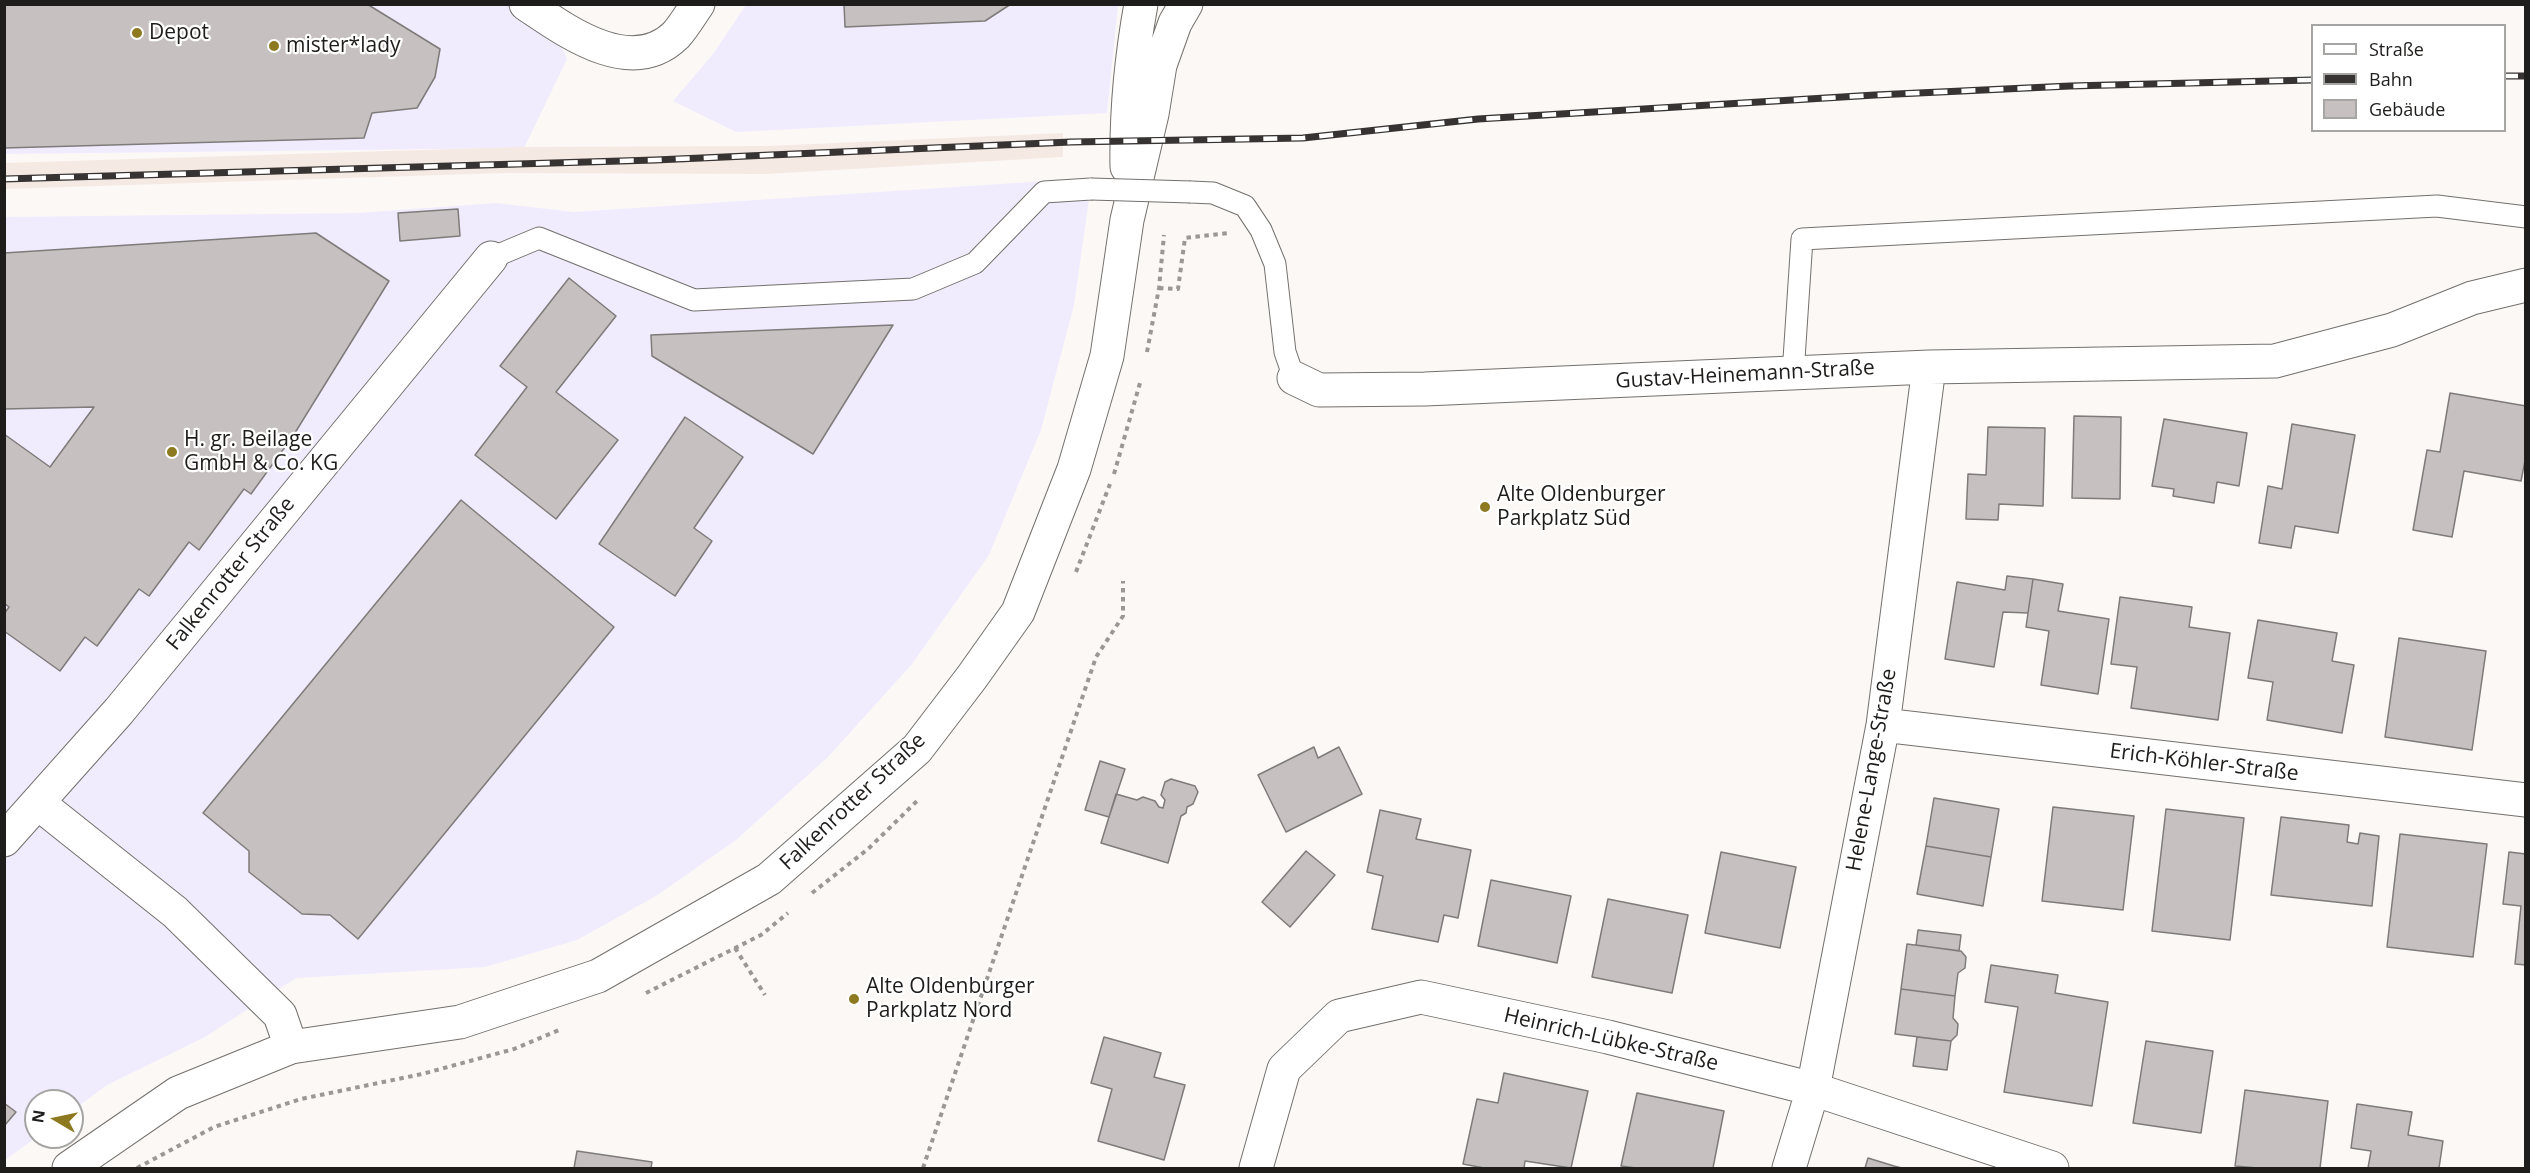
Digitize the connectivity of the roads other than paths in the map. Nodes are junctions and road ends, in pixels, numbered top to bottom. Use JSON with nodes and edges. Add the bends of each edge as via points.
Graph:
{"nodes":[{"id":1,"x":526,"y":4,"type":"edge"},
{"id":2,"x":698,"y":4,"type":"edge"},
{"id":3,"x":1141,"y":4,"type":"edge"},
{"id":4,"x":1186,"y":4,"type":"edge"},
{"id":5,"x":2526,"y":217,"type":"edge"},
{"id":6,"x":1127,"y":219,"type":"junction"},
{"id":7,"x":490,"y":258,"type":"joint"},
{"id":8,"x":2526,"y":285,"type":"edge"},
{"id":9,"x":1929,"y":367,"type":"junction"},
{"id":10,"x":1793,"y":374,"type":"junction"},
{"id":11,"x":1294,"y":378,"type":"joint"},
{"id":12,"x":1883,"y":725,"type":"junction"},
{"id":13,"x":2526,"y":800,"type":"edge"},
{"id":14,"x":38,"y":803,"type":"junction"},
{"id":15,"x":4,"y":840,"type":"edge"},
{"id":16,"x":291,"y":1047,"type":"junction"},
{"id":17,"x":1813,"y":1089,"type":"junction"},
{"id":18,"x":69,"y":1168,"type":"edge"},
{"id":19,"x":1256,"y":1168,"type":"edge"},
{"id":20,"x":1789,"y":1168,"type":"edge"},
{"id":21,"x":2052,"y":1168,"type":"edge"}],
"edges":[{"from":1,"to":2,"type":"street","via":[[578,39],[615,52],[651,50],[675,35]]},
{"from":3,"to":6,"type":"street","name":"Falkenrotter Straße","via":[[1126,117]]},
{"from":4,"to":6,"type":"street","name":"Falkenrotter Straße","via":[[1160,65]]},
{"from":5,"to":10,"type":"lane","via":[[2437,206],[1802,239]]},
{"from":6,"to":16,"type":"street","name":"Falkenrotter Straße","via":[[1107,356],[1047,544],[1018,612],[917,748],[769,879],[598,976],[460,1022]]},
{"from":7,"to":11,"type":"lane","name":"Gustav-Heinemann-Straße","bridge":true,"via":[[539,238],[694,300],[913,289],[975,263],[1044,192],[1091,189],[1213,193],[1245,206],[1261,230],[1275,264],[1285,352]]},
{"from":7,"to":14,"type":"street","name":"Falkenrotter Straße","via":[[119,711]]},
{"from":8,"to":9,"type":"street","name":"Gustav-Heinemann-Straße","via":[[2472,298],[2392,330],[2275,361]]},
{"from":9,"to":10,"type":"street","name":"Gustav-Heinemann-Straße"},
{"from":9,"to":12,"type":"street","name":"Helene-Lange-Straße"},
{"from":10,"to":11,"type":"street","name":"Gustav-Heinemann-Straße","via":[[1319,390]]},
{"from":12,"to":13,"type":"street","name":"Erich-Köhler-Straße"},
{"from":12,"to":17,"type":"street","name":"Helene-Lange-Straße"},
{"from":14,"to":15,"type":"street","name":"Falkenrotter Straße"},
{"from":14,"to":16,"type":"street","via":[[175,912],[280,1015]]},
{"from":16,"to":18,"type":"street","name":"Falkenrotter Straße","via":[[178,1093]]},
{"from":17,"to":19,"type":"street","name":"Heinrich-Lübke-Straße","via":[[1608,1037],[1421,997],[1339,1016],[1284,1070]]},
{"from":17,"to":20,"type":"street","name":"Helene-Lange-Straße"},
{"from":17,"to":21,"type":"street","name":"Heinrich-Lübke-Straße"}]}
